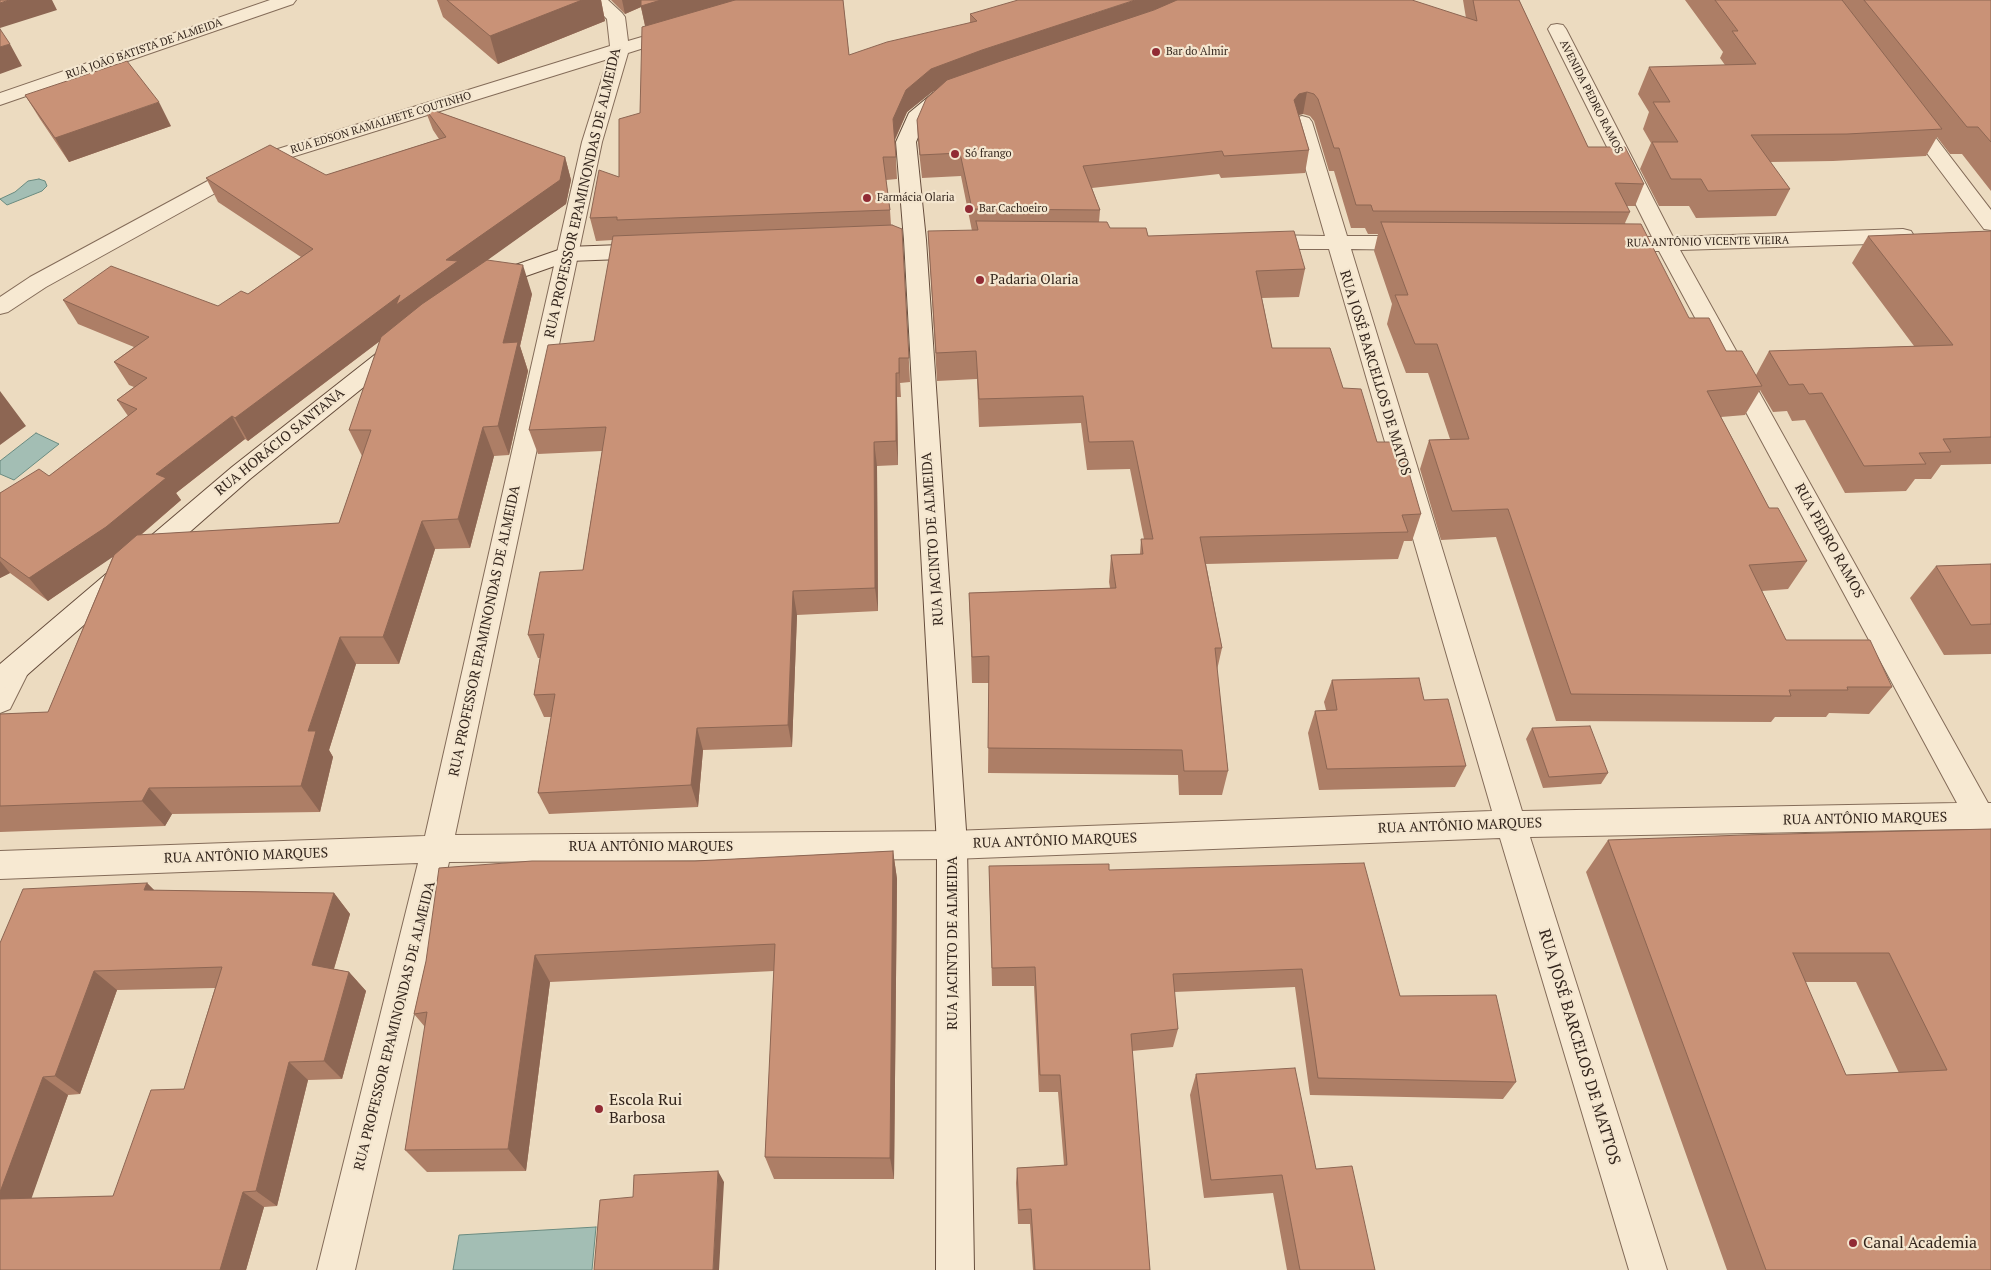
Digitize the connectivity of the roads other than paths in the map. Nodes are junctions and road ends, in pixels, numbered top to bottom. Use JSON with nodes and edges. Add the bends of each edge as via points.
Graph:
{"nodes":[{"id":1,"x":287,"y":0,"type":"edge"},
{"id":2,"x":597,"y":0,"type":"edge"},
{"id":3,"x":694,"y":27,"type":"edge"},
{"id":4,"x":1557,"y":30,"type":"dead end"},
{"id":5,"x":620,"y":49,"type":"junction"},
{"id":6,"x":965,"y":88,"type":"edge"},
{"id":7,"x":0,"y":99,"type":"edge"},
{"id":8,"x":1896,"y":100,"type":"edge"},
{"id":9,"x":1302,"y":122,"type":"edge"},
{"id":10,"x":1991,"y":224,"type":"edge"},
{"id":11,"x":1922,"y":236,"type":"edge"},
{"id":12,"x":1238,"y":242,"type":"edge"},
{"id":13,"x":1336,"y":242,"type":"junction"},
{"id":14,"x":1433,"y":243,"type":"edge"},
{"id":15,"x":1589,"y":244,"type":"edge"},
{"id":16,"x":1666,"y":244,"type":"junction"},
{"id":17,"x":666,"y":250,"type":"edge"},
{"id":18,"x":567,"y":254,"type":"junction"},
{"id":19,"x":473,"y":293,"type":"edge"},
{"id":20,"x":0,"y":307,"type":"edge"},
{"id":21,"x":417,"y":333,"type":"edge"},
{"id":22,"x":8,"y":672,"type":"edge"},
{"id":23,"x":0,"y":701,"type":"edge"},
{"id":24,"x":1987,"y":823,"type":"edge"},
{"id":25,"x":1511,"y":824,"type":"junction"},
{"id":26,"x":952,"y":845,"type":"junction"},
{"id":27,"x":438,"y":849,"type":"junction"},
{"id":28,"x":0,"y":865,"type":"edge"},
{"id":29,"x":336,"y":1270,"type":"edge"},
{"id":30,"x":955,"y":1270,"type":"edge"},
{"id":31,"x":1648,"y":1270,"type":"edge"}],
"edges":[{"from":1,"to":7,"type":"street","name":"RUA JOÃO BATISTA DE ALMEIDA"},
{"from":2,"to":5,"type":"street","name":"RUA PROFESSOR EPAMINONDAS DE ALMEIDA","via":[[616,17]]},
{"from":3,"to":5,"type":"street","name":"RUA EDSON RAMALHETE COUTINHO"},
{"from":4,"to":16,"type":"street","name":"AVENIDA PEDRO RAMOS"},
{"from":5,"to":18,"type":"street","name":"RUA PROFESSOR EPAMINONDAS DE ALMEIDA","via":[[592,142]]},
{"from":5,"to":20,"type":"street","name":"RUA EDSON RAMALHETE COUTINHO","via":[[259,161],[38,282]]},
{"from":6,"to":26,"type":"street","name":"RUA JACINTO DE ALMEIDA","via":[[940,97],[916,117],[906,142]]},
{"from":8,"to":10,"type":"street"},
{"from":9,"to":13,"type":"street","name":"RUA JOSÉ BARCELLOS DE MATOS"},
{"from":11,"to":16,"type":"street","name":"RUA ANTÔNIO VICENTE VIEIRA"},
{"from":12,"to":13,"type":"street"},
{"from":13,"to":14,"type":"street"},
{"from":13,"to":25,"type":"street","name":"RUA JOSÉ BARCELLOS DE MATOS"},
{"from":15,"to":16,"type":"street","name":"RUA ANTÔNIO VICENTE VIEIRA"},
{"from":16,"to":24,"type":"street","name":"RUA PEDRO RAMOS"},
{"from":17,"to":18,"type":"street"},
{"from":18,"to":19,"type":"street","via":[[489,282]]},
{"from":18,"to":27,"type":"street","name":"RUA PROFESSOR EPAMINONDAS DE ALMEIDA"},
{"from":21,"to":22,"type":"street","name":"RUA HORÁCIO SANTANA","via":[[241,473]]},
{"from":22,"to":23,"type":"street","name":"RUA HORÁCIO SANTANA"},
{"from":24,"to":25,"type":"street","name":"RUA ANTÔNIO MARQUES"},
{"from":25,"to":26,"type":"street","name":"RUA ANTÔNIO MARQUES"},
{"from":25,"to":31,"type":"street","name":"RUA JOSÉ BARCELOS DE MATTOS"},
{"from":26,"to":27,"type":"street","name":"RUA ANTÔNIO MARQUES"},
{"from":26,"to":30,"type":"street","name":"RUA JACINTO DE ALMEIDA"},
{"from":27,"to":28,"type":"street","name":"RUA ANTÔNIO MARQUES"},
{"from":27,"to":29,"type":"street","name":"RUA PROFESSOR EPAMINONDAS DE ALMEIDA"}]}
